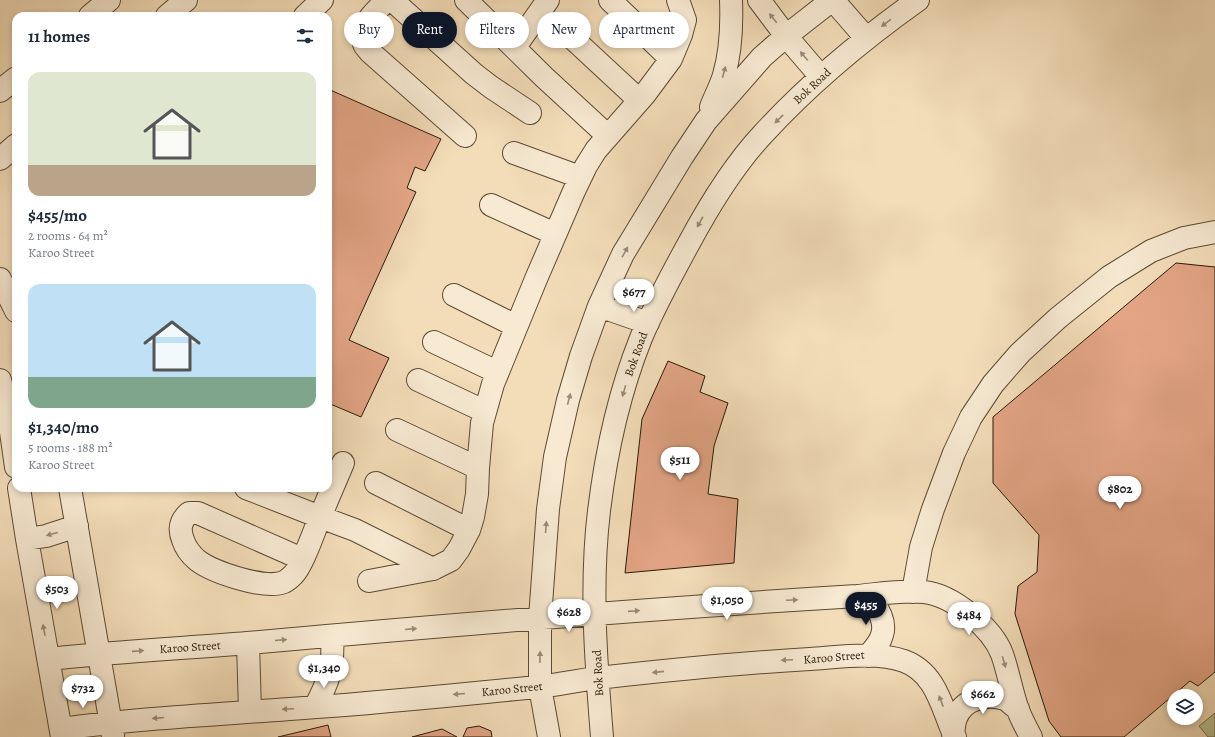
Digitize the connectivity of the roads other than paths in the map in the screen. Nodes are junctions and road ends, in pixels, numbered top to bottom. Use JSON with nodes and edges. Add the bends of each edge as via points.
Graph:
{"nodes":[{"id":1,"x":109,"y":0,"type":"edge"},
{"id":2,"x":322,"y":0,"type":"edge"},
{"id":3,"x":387,"y":0,"type":"edge"},
{"id":4,"x":392,"y":0,"type":"edge"},
{"id":5,"x":466,"y":0,"type":"edge"},
{"id":6,"x":548,"y":0,"type":"edge"},
{"id":7,"x":610,"y":0,"type":"edge"},
{"id":8,"x":678,"y":0,"type":"edge"},
{"id":9,"x":731,"y":0,"type":"edge"},
{"id":10,"x":759,"y":0,"type":"edge"},
{"id":11,"x":832,"y":0,"type":"edge"},
{"id":12,"x":918,"y":0,"type":"edge"},
{"id":13,"x":182,"y":6,"type":"edge"},
{"id":14,"x":95,"y":12,"type":"edge"},
{"id":15,"x":173,"y":12,"type":"edge"},
{"id":16,"x":309,"y":12,"type":"edge"},
{"id":17,"x":479,"y":12,"type":"edge"},
{"id":18,"x":529,"y":27,"type":"edge"},
{"id":19,"x":786,"y":36,"type":"junction"},
{"id":20,"x":866,"y":38,"type":"junction"},
{"id":21,"x":516,"y":48,"type":"edge"},
{"id":22,"x":583,"y":48,"type":"edge"},
{"id":23,"x":671,"y":60,"type":"junction"},
{"id":24,"x":821,"y":77,"type":"junction"},
{"id":25,"x":12,"y":82,"type":"edge"},
{"id":26,"x":0,"y":92,"type":"edge"},
{"id":27,"x":640,"y":100,"type":"junction"},
{"id":28,"x":530,"y":113,"type":"dead end"},
{"id":29,"x":706,"y":121,"type":"junction"},
{"id":30,"x":465,"y":136,"type":"dead end"},
{"id":31,"x":608,"y":136,"type":"junction"},
{"id":32,"x":12,"y":148,"type":"edge"},
{"id":33,"x":514,"y":153,"type":"dead end"},
{"id":34,"x":0,"y":158,"type":"edge"},
{"id":35,"x":580,"y":177,"type":"junction"},
{"id":36,"x":491,"y":205,"type":"dead end"},
{"id":37,"x":1215,"y":232,"type":"edge"},
{"id":38,"x":555,"y":234,"type":"junction"},
{"id":39,"x":0,"y":279,"type":"edge"},
{"id":40,"x":454,"y":295,"type":"dead end"},
{"id":41,"x":12,"y":303,"type":"edge"},
{"id":42,"x":599,"y":306,"type":"junction"},
{"id":43,"x":648,"y":324,"type":"junction"},
{"id":44,"x":516,"y":326,"type":"junction"},
{"id":45,"x":434,"y":342,"type":"dead end"},
{"id":46,"x":497,"y":372,"type":"junction"},
{"id":47,"x":0,"y":380,"type":"edge"},
{"id":48,"x":418,"y":380,"type":"dead end"},
{"id":49,"x":484,"y":411,"type":"junction"},
{"id":50,"x":0,"y":424,"type":"edge"},
{"id":51,"x":397,"y":430,"type":"dead end"},
{"id":52,"x":12,"y":440,"type":"edge"},
{"id":53,"x":12,"y":454,"type":"edge"},
{"id":54,"x":343,"y":463,"type":"dead end"},
{"id":55,"x":478,"y":468,"type":"junction"},
{"id":56,"x":376,"y":483,"type":"dead end"},
{"id":57,"x":332,"y":489,"type":"edge"},
{"id":58,"x":20,"y":492,"type":"edge"},
{"id":59,"x":71,"y":492,"type":"edge"},
{"id":60,"x":256,"y":492,"type":"edge"},
{"id":61,"x":331,"y":492,"type":"edge"},
{"id":62,"x":320,"y":517,"type":"junction"},
{"id":63,"x":77,"y":526,"type":"junction"},
{"id":64,"x":469,"y":530,"type":"junction"},
{"id":65,"x":27,"y":540,"type":"junction"},
{"id":66,"x":302,"y":559,"type":"junction"},
{"id":67,"x":433,"y":569,"type":"junction"},
{"id":68,"x":369,"y":581,"type":"dead end"},
{"id":69,"x":913,"y":592,"type":"junction"},
{"id":70,"x":857,"y":596,"type":"junction"},
{"id":71,"x":595,"y":613,"type":"junction"},
{"id":72,"x":540,"y":618,"type":"junction"},
{"id":73,"x":332,"y":636,"type":"junction"},
{"id":74,"x":248,"y":643,"type":"junction"},
{"id":75,"x":99,"y":653,"type":"junction"},
{"id":76,"x":868,"y":656,"type":"junction"},
{"id":77,"x":49,"y":658,"type":"junction"},
{"id":78,"x":597,"y":678,"type":"junction"},
{"id":79,"x":540,"y":686,"type":"junction"},
{"id":80,"x":315,"y":707,"type":"junction"},
{"id":81,"x":1018,"y":709,"type":"junction"},
{"id":82,"x":250,"y":711,"type":"junction"},
{"id":83,"x":112,"y":729,"type":"edge"},
{"id":84,"x":62,"y":733,"type":"edge"},
{"id":85,"x":954,"y":735,"type":"edge"},
{"id":86,"x":549,"y":737,"type":"edge"},
{"id":87,"x":602,"y":737,"type":"edge"},
{"id":88,"x":1031,"y":737,"type":"edge"}],
"edges":[{"from":1,"to":14,"type":"street"},
{"from":2,"to":16,"type":"street"},
{"from":3,"to":30,"type":"street","via":[[364,26],[364,44]]},
{"from":4,"to":28,"type":"street","via":[[474,74]]},
{"from":5,"to":17,"type":"street"},
{"from":6,"to":18,"type":"street"},
{"from":7,"to":23,"type":"street"},
{"from":8,"to":23,"type":"street","via":[[685,20]]},
{"from":29,"to":9,"type":"street","one_way":true,"via":[[728,59]]},
{"from":19,"to":10,"type":"street","one_way":true},
{"from":11,"to":19,"type":"street"},
{"from":11,"to":20,"type":"street"},
{"from":12,"to":20,"type":"street","name":"Bok Road","one_way":true},
{"from":13,"to":15,"type":"street"},
{"from":24,"to":19,"type":"street","one_way":true},
{"from":19,"to":29,"type":"street","via":[[762,57]]},
{"from":20,"to":24,"type":"street","name":"Bok Road"},
{"from":21,"to":31,"type":"street"},
{"from":22,"to":27,"type":"street"},
{"from":23,"to":27,"type":"street"},
{"from":24,"to":43,"type":"street","name":"Bok Road","one_way":true,"via":[[763,134],[733,170],[692,236]]},
{"from":25,"to":26,"type":"street"},
{"from":27,"to":31,"type":"street"},
{"from":42,"to":29,"type":"street","one_way":true,"via":[[631,241]]},
{"from":31,"to":35,"type":"street","via":[[596,150]]},
{"from":32,"to":34,"type":"street"},
{"from":33,"to":35,"type":"street"},
{"from":35,"to":38,"type":"street"},
{"from":36,"to":38,"type":"street"},
{"from":37,"to":69,"type":"street","via":[[1184,238],[1151,251],[1109,277],[1020,353],[993,384],[971,417],[954,453],[921,547]]},
{"from":38,"to":44,"type":"street"},
{"from":39,"to":41,"type":"street"},
{"from":40,"to":44,"type":"street"},
{"from":42,"to":43,"type":"street"},
{"from":72,"to":42,"type":"street","one_way":true,"via":[[548,509],[555,457],[568,400]]},
{"from":43,"to":71,"type":"street","name":"Bok Road","one_way":true,"via":[[621,401],[610,445],[598,512],[594,573]]},
{"from":44,"to":46,"type":"street"},
{"from":45,"to":46,"type":"street"},
{"from":46,"to":49,"type":"street"},
{"from":47,"to":52,"type":"street"},
{"from":48,"to":49,"type":"street"},
{"from":49,"to":55,"type":"street"},
{"from":50,"to":53,"type":"street"},
{"from":51,"to":55,"type":"street"},
{"from":54,"to":57,"type":"street"},
{"from":55,"to":64,"type":"street","via":[[477,494]]},
{"from":56,"to":64,"type":"street"},
{"from":58,"to":65,"type":"street"},
{"from":59,"to":63,"type":"street"},
{"from":60,"to":62,"type":"street"},
{"from":61,"to":62,"type":"street"},
{"from":62,"to":66,"type":"street"},
{"from":62,"to":67,"type":"street","via":[[355,530]]},
{"from":63,"to":65,"type":"street","one_way":true},
{"from":63,"to":75,"type":"street"},
{"from":64,"to":67,"type":"street","via":[[451,560]]},
{"from":77,"to":65,"type":"street","one_way":true},
{"from":66,"to":66,"type":"street","via":[[293,575],[283,582],[267,584],[237,579],[198,561],[187,551],[180,529],[184,517],[189,513],[198,513]]},
{"from":67,"to":68,"type":"street"},
{"from":69,"to":70,"type":"street"},
{"from":69,"to":81,"type":"street","one_way":true,"via":[[925,592],[942,598],[978,620],[1002,653]]},
{"from":71,"to":70,"type":"street","name":"Karoo Street","one_way":true},
{"from":70,"to":76,"type":"street","name":"Karoo Street","via":[[869,600],[883,621],[883,634]]},
{"from":71,"to":72,"type":"street","name":"Karoo Street"},
{"from":71,"to":78,"type":"street","name":"Bok Road"},
{"from":73,"to":72,"type":"street","name":"Karoo Street","one_way":true},
{"from":79,"to":72,"type":"street","one_way":true},
{"from":74,"to":73,"type":"street","name":"Karoo Street","one_way":true},
{"from":73,"to":80,"type":"street","via":[[331,672]]},
{"from":75,"to":74,"type":"street","name":"Karoo Street","one_way":true},
{"from":74,"to":82,"type":"street"},
{"from":75,"to":77,"type":"street","name":"Karoo Street"},
{"from":75,"to":83,"type":"street"},
{"from":76,"to":78,"type":"street","name":"Karoo Street","one_way":true,"via":[[763,662]]},
{"from":85,"to":76,"type":"street","one_way":true,"via":[[929,678],[904,661]]},
{"from":77,"to":84,"type":"street"},
{"from":78,"to":79,"type":"street","name":"Karoo Street"},
{"from":78,"to":87,"type":"street","name":"Bok Road"},
{"from":79,"to":80,"type":"street","name":"Karoo Street","one_way":true},
{"from":79,"to":86,"type":"street"},
{"from":80,"to":82,"type":"street","name":"Karoo Street","one_way":true},
{"from":81,"to":85,"type":"street","via":[[1006,700],[992,696],[977,698],[965,706],[956,717]]},
{"from":81,"to":88,"type":"street"},
{"from":82,"to":83,"type":"street","name":"Karoo Street","one_way":true},
{"from":83,"to":84,"type":"street","name":"Karoo Street"}]}
